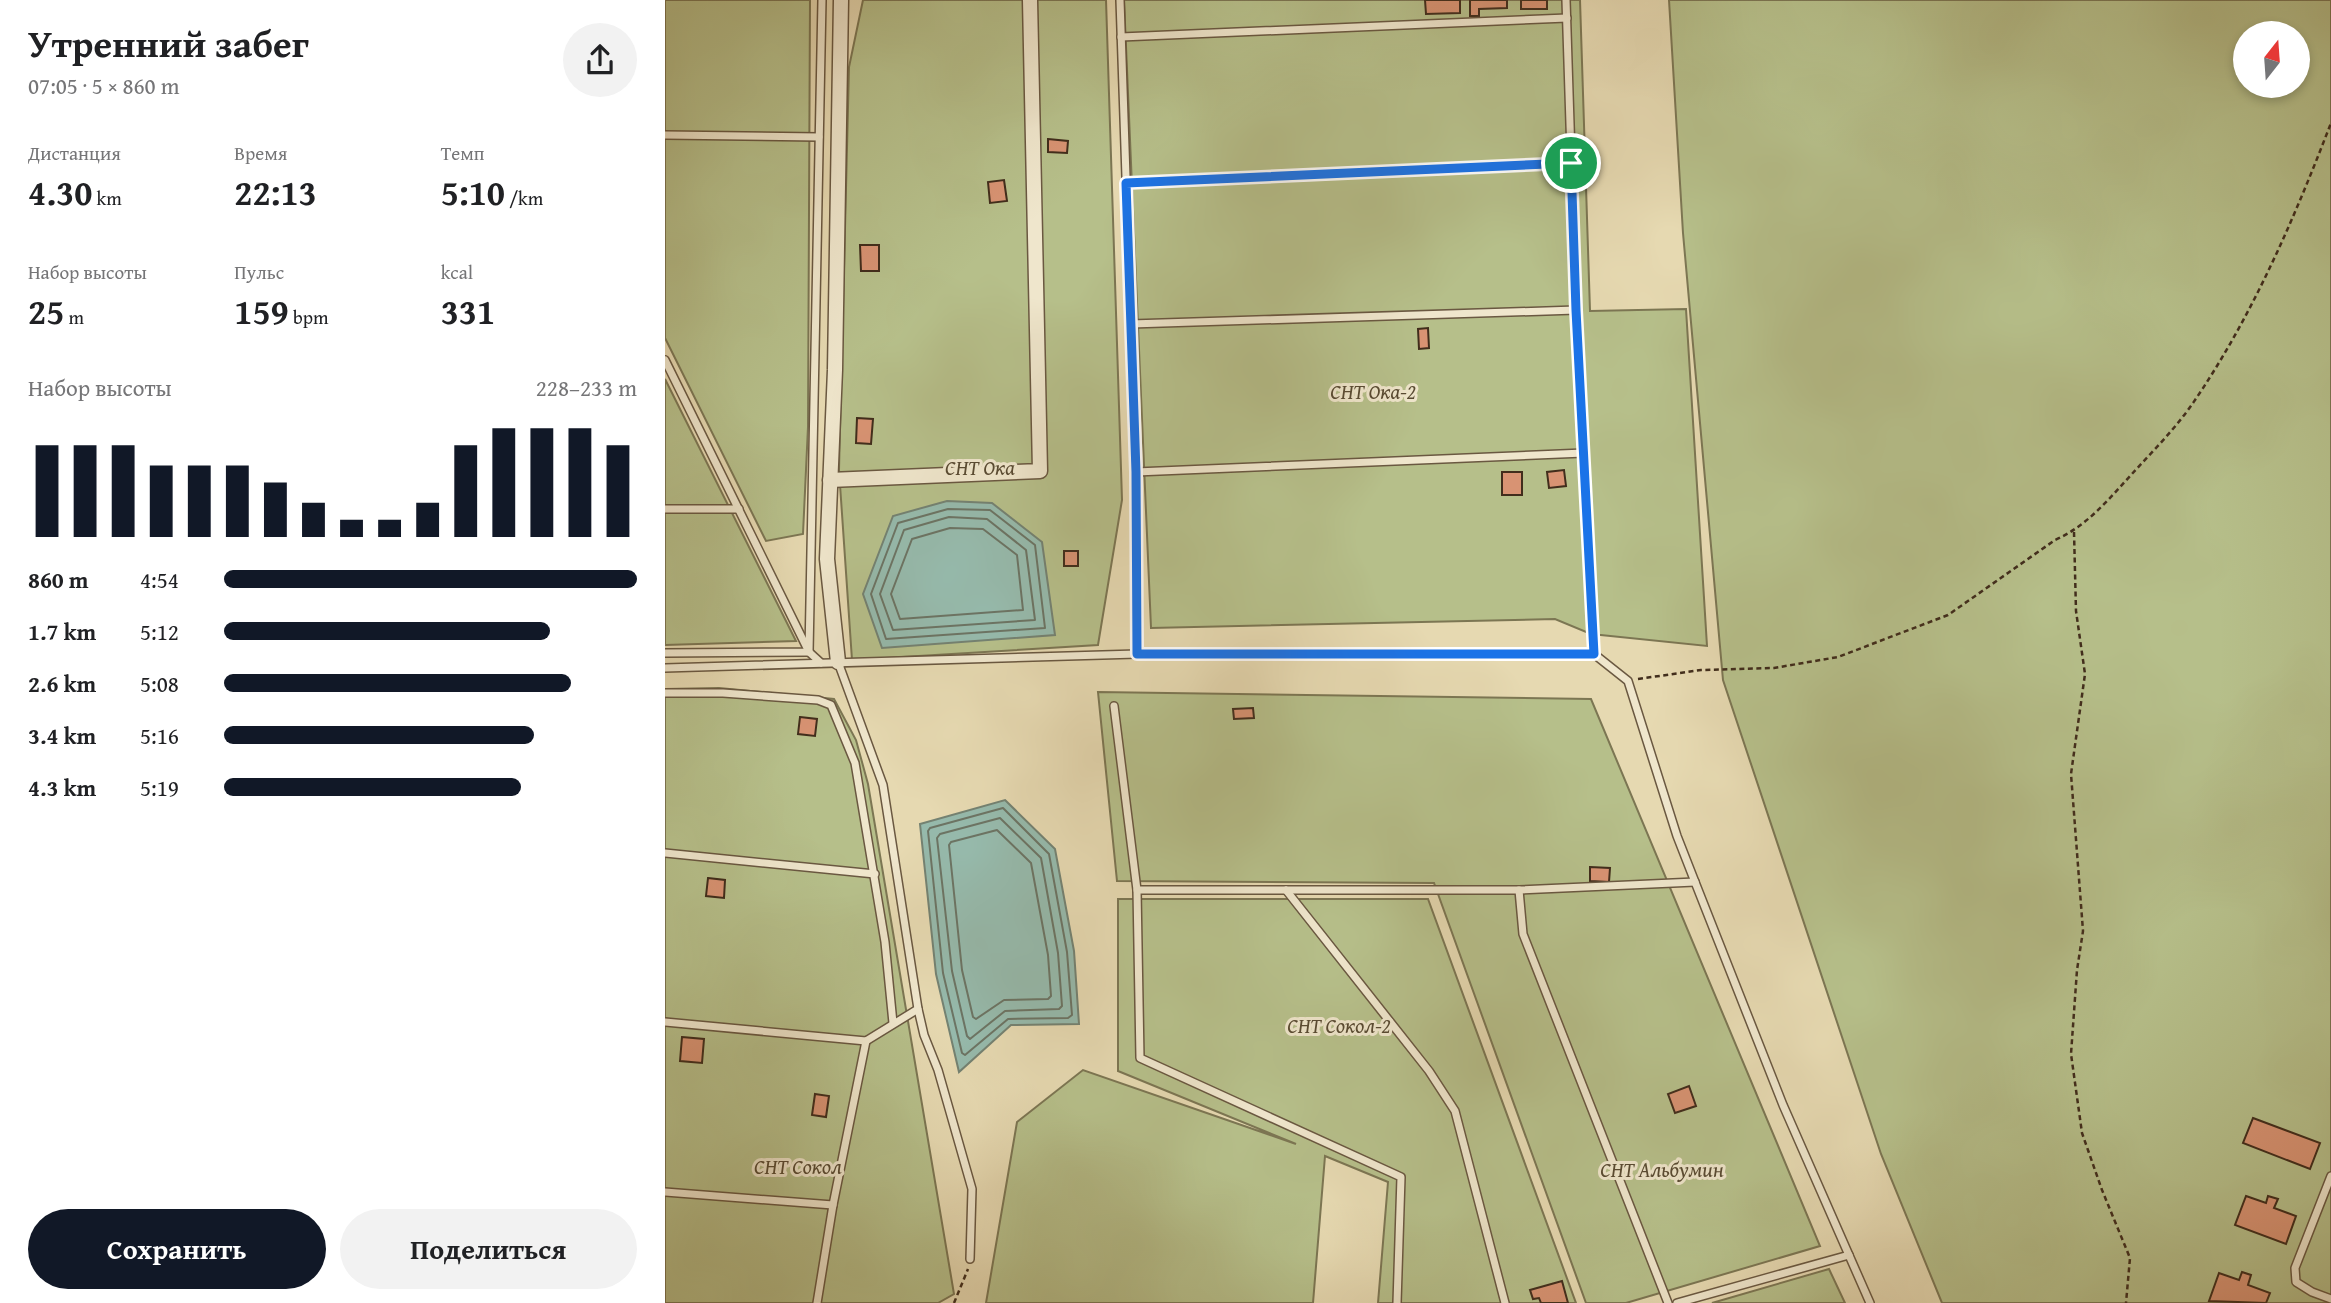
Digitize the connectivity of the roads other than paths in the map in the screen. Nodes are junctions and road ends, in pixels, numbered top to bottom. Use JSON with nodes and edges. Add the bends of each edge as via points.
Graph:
{"nodes":[{"id":1,"x":821,"y":0,"type":"edge"},
{"id":2,"x":841,"y":0,"type":"edge"},
{"id":3,"x":1030,"y":0,"type":"edge"},
{"id":4,"x":1120,"y":0,"type":"edge"},
{"id":5,"x":1566,"y":0,"type":"edge"},
{"id":6,"x":1567,"y":18,"type":"junction"},
{"id":7,"x":1121,"y":37,"type":"junction"},
{"id":8,"x":665,"y":135,"type":"edge"},
{"id":9,"x":819,"y":137,"type":"junction"},
{"id":10,"x":1571,"y":163,"type":"junction"},
{"id":11,"x":1126,"y":183,"type":"junction"},
{"id":12,"x":1576,"y":310,"type":"junction"},
{"id":13,"x":1131,"y":324,"type":"junction"},
{"id":14,"x":665,"y":360,"type":"edge"},
{"id":15,"x":1584,"y":453,"type":"junction"},
{"id":16,"x":1136,"y":472,"type":"junction"},
{"id":17,"x":831,"y":480,"type":"junction"},
{"id":18,"x":665,"y":509,"type":"edge"},
{"id":19,"x":739,"y":509,"type":"junction"},
{"id":20,"x":810,"y":652,"type":"junction"},
{"id":21,"x":665,"y":653,"type":"edge"},
{"id":22,"x":1137,"y":654,"type":"junction"},
{"id":23,"x":1594,"y":654,"type":"junction"},
{"id":24,"x":838,"y":662,"type":"junction"},
{"id":25,"x":821,"y":663,"type":"junction"},
{"id":26,"x":665,"y":668,"type":"edge"},
{"id":27,"x":665,"y":693,"type":"edge"},
{"id":28,"x":1114,"y":706,"type":"dead end"},
{"id":29,"x":665,"y":853,"type":"edge"},
{"id":30,"x":875,"y":874,"type":"junction"},
{"id":31,"x":1695,"y":882,"type":"junction"},
{"id":32,"x":1137,"y":890,"type":"junction"},
{"id":33,"x":1286,"y":890,"type":"junction"},
{"id":34,"x":1519,"y":890,"type":"junction"},
{"id":35,"x":918,"y":1009,"type":"junction"},
{"id":36,"x":665,"y":1022,"type":"edge"},
{"id":37,"x":893,"y":1023,"type":"junction"},
{"id":38,"x":866,"y":1041,"type":"junction"},
{"id":39,"x":2331,"y":1176,"type":"edge"},
{"id":40,"x":665,"y":1192,"type":"edge"},
{"id":41,"x":833,"y":1205,"type":"junction"},
{"id":42,"x":1849,"y":1255,"type":"junction"},
{"id":43,"x":971,"y":1259,"type":"road end"},
{"id":44,"x":2331,"y":1299,"type":"edge"},
{"id":45,"x":817,"y":1303,"type":"edge"},
{"id":46,"x":1397,"y":1303,"type":"edge"},
{"id":47,"x":1505,"y":1303,"type":"edge"},
{"id":48,"x":1668,"y":1303,"type":"edge"},
{"id":49,"x":1677,"y":1303,"type":"edge"},
{"id":50,"x":1870,"y":1303,"type":"edge"}],
"edges":[{"from":1,"to":9,"type":"lane"},
{"from":2,"to":17,"type":"street"},
{"from":3,"to":17,"type":"street","via":[[1040,471]]},
{"from":4,"to":7,"type":"lane"},
{"from":5,"to":6,"type":"lane"},
{"from":6,"to":7,"type":"lane"},
{"from":6,"to":10,"type":"lane"},
{"from":7,"to":11,"type":"lane"},
{"from":8,"to":9,"type":"lane"},
{"from":9,"to":20,"type":"lane"},
{"from":10,"to":11,"type":"lane"},
{"from":10,"to":12,"type":"lane"},
{"from":11,"to":13,"type":"lane"},
{"from":12,"to":13,"type":"lane"},
{"from":12,"to":15,"type":"lane"},
{"from":13,"to":16,"type":"lane"},
{"from":14,"to":19,"type":"lane"},
{"from":15,"to":16,"type":"lane"},
{"from":15,"to":23,"type":"lane"},
{"from":16,"to":22,"type":"lane"},
{"from":17,"to":24,"type":"street","via":[[827,559]]},
{"from":18,"to":19,"type":"lane"},
{"from":19,"to":20,"type":"lane"},
{"from":20,"to":21,"type":"lane"},
{"from":20,"to":25,"type":"lane"},
{"from":22,"to":23,"type":"lane"},
{"from":22,"to":24,"type":"lane"},
{"from":23,"to":31,"type":"lane","via":[[1628,681]]},
{"from":24,"to":25,"type":"lane"},
{"from":24,"to":35,"type":"lane","via":[[883,785]]},
{"from":25,"to":26,"type":"lane"},
{"from":27,"to":30,"type":"lane","via":[[723,693],[831,705],[855,763]]},
{"from":28,"to":32,"type":"lane"},
{"from":29,"to":30,"type":"lane"},
{"from":30,"to":37,"type":"lane"},
{"from":31,"to":34,"type":"lane"},
{"from":31,"to":42,"type":"lane","via":[[1783,1105]]},
{"from":32,"to":33,"type":"lane"},
{"from":32,"to":46,"type":"lane","via":[[1140,1058],[1401,1177]]},
{"from":33,"to":34,"type":"lane"},
{"from":33,"to":47,"type":"lane","via":[[1429,1071],[1455,1111]]},
{"from":34,"to":48,"type":"lane","via":[[1523,934]]},
{"from":35,"to":37,"type":"lane"},
{"from":35,"to":43,"type":"lane","via":[[972,1189]]},
{"from":36,"to":38,"type":"lane"},
{"from":37,"to":38,"type":"lane"},
{"from":38,"to":41,"type":"lane"},
{"from":39,"to":44,"type":"lane","via":[[2295,1268],[2296,1282]]},
{"from":40,"to":41,"type":"lane"},
{"from":41,"to":45,"type":"lane"},
{"from":42,"to":49,"type":"lane"},
{"from":42,"to":50,"type":"lane"}]}
